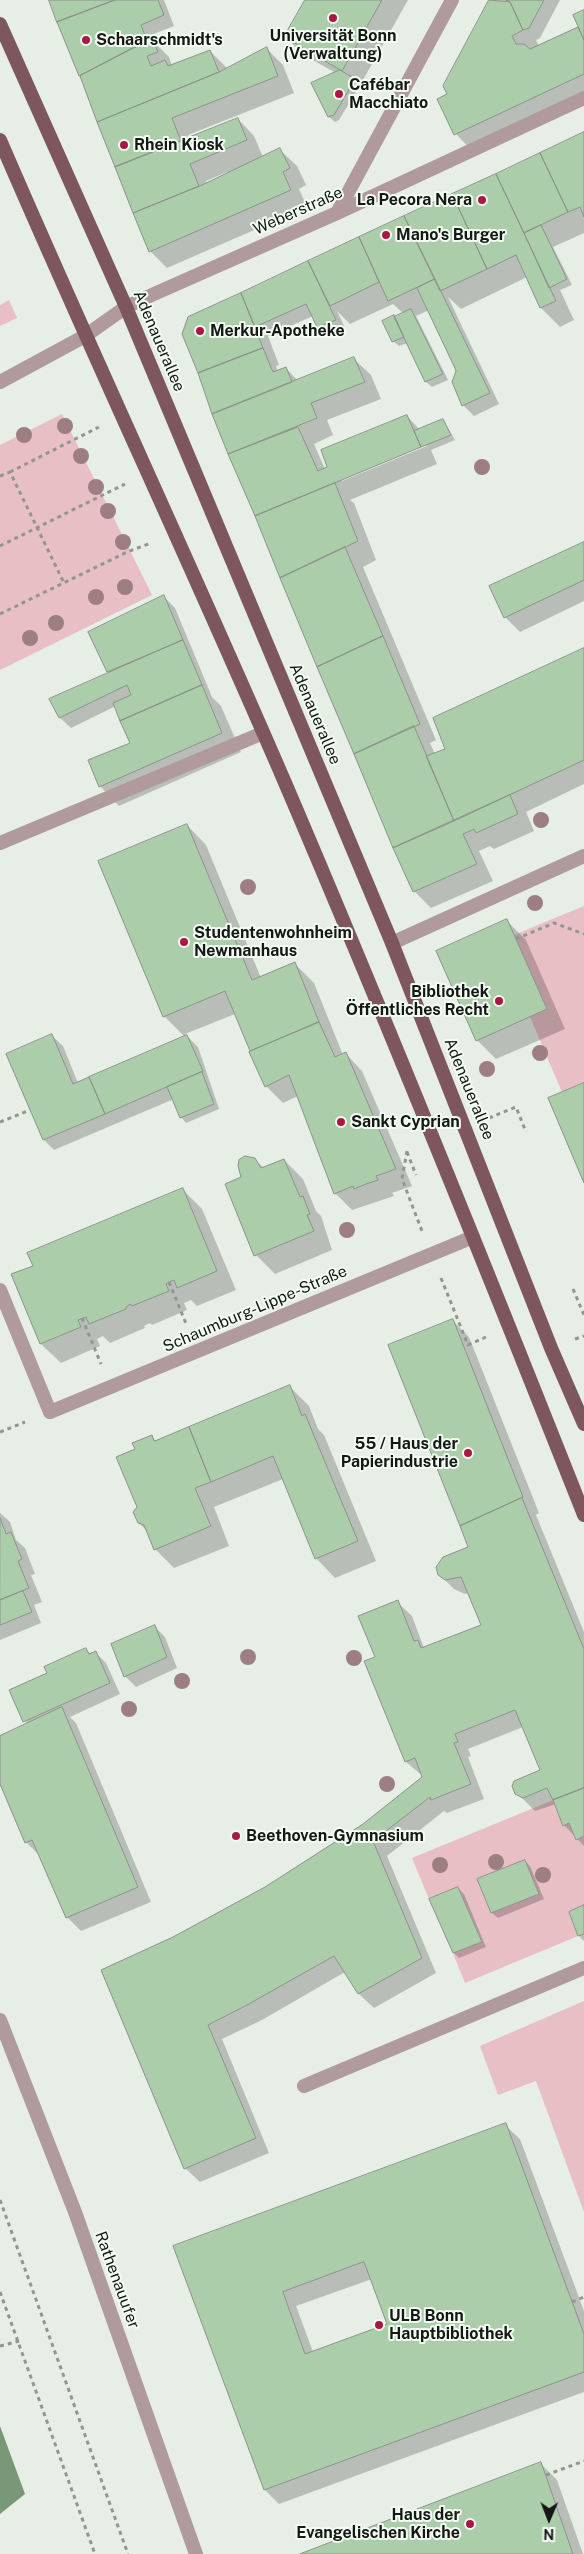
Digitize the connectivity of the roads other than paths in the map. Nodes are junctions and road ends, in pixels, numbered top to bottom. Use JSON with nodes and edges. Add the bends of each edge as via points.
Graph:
{"nodes":[{"id":1,"x":452,"y":0,"type":"edge"},
{"id":2,"x":0,"y":24,"type":"edge"},
{"id":3,"x":584,"y":98,"type":"edge"},
{"id":4,"x":0,"y":140,"type":"edge"},
{"id":5,"x":337,"y":213,"type":"junction"},
{"id":6,"x":126,"y":307,"type":"junction"},
{"id":7,"x":85,"y":336,"type":"junction"},
{"id":8,"x":0,"y":382,"type":"edge"},
{"id":9,"x":263,"y":732,"type":"junction"},
{"id":10,"x":0,"y":843,"type":"edge"},
{"id":11,"x":584,"y":856,"type":"edge"},
{"id":12,"x":392,"y":943,"type":"junction"},
{"id":13,"x":473,"y":1237,"type":"junction"},
{"id":14,"x":0,"y":1290,"type":"edge"},
{"id":15,"x":584,"y":1424,"type":"edge"},
{"id":16,"x":584,"y":1514,"type":"edge"},
{"id":17,"x":584,"y":1968,"type":"edge"},
{"id":18,"x":0,"y":2020,"type":"edge"},
{"id":19,"x":304,"y":2086,"type":"dead end"},
{"id":20,"x":196,"y":2554,"type":"edge"}],
"edges":[{"from":1,"to":5,"type":"street"},
{"from":2,"to":6,"type":"main road","name":"Adenauerallee"},
{"from":3,"to":5,"type":"street","name":"Weberstraße"},
{"from":4,"to":7,"type":"main road"},
{"from":5,"to":6,"type":"street","name":"Weberstraße"},
{"from":6,"to":7,"type":"street","name":"Weberstraße"},
{"from":6,"to":12,"type":"main road","name":"Adenauerallee"},
{"from":7,"to":8,"type":"street","name":"Weberstraße"},
{"from":7,"to":9,"type":"main road"},
{"from":9,"to":10,"type":"street"},
{"from":9,"to":13,"type":"main road"},
{"from":11,"to":12,"type":"street"},
{"from":12,"to":15,"type":"main road","name":"Adenauerallee"},
{"from":13,"to":14,"type":"street","name":"Schaumburg-Lippe-Straße","via":[[50,1412]]},
{"from":13,"to":16,"type":"main road"},
{"from":17,"to":19,"type":"street"},
{"from":18,"to":20,"type":"street","name":"Rathenauufer","via":[[75,2212]]}]}
